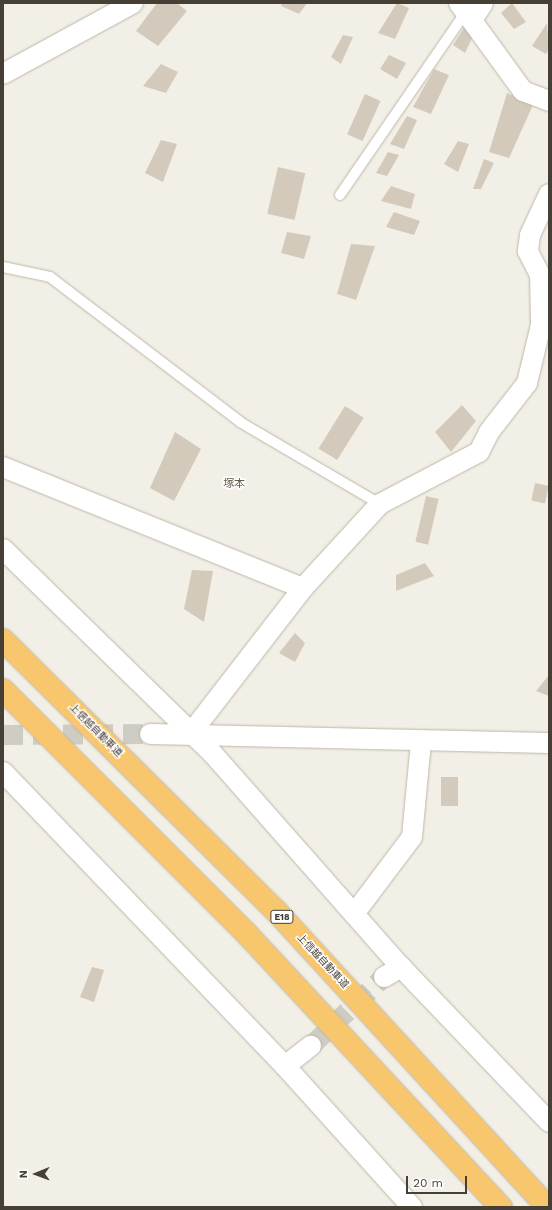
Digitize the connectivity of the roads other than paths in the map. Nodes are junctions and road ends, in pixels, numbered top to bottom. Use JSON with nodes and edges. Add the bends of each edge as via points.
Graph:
{"nodes":[{"id":1,"x":483,"y":3,"type":"edge"},
{"id":2,"x":125,"y":5,"type":"edge"},
{"id":3,"x":465,"y":12,"type":"edge"},
{"id":4,"x":3,"y":74,"type":"edge"},
{"id":5,"x":549,"y":101,"type":"edge"},
{"id":6,"x":549,"y":194,"type":"edge"},
{"id":7,"x":340,"y":195,"type":"dead end"},
{"id":8,"x":3,"y":267,"type":"edge"},
{"id":9,"x":3,"y":467,"type":"edge"},
{"id":10,"x":380,"y":504,"type":"junction"},
{"id":11,"x":3,"y":549,"type":"edge"},
{"id":12,"x":303,"y":588,"type":"junction"},
{"id":13,"x":3,"y":640,"type":"edge"},
{"id":14,"x":3,"y":690,"type":"edge"},
{"id":15,"x":190,"y":733,"type":"junction"},
{"id":16,"x":150,"y":734,"type":"tunnel mouth"},
{"id":17,"x":421,"y":741,"type":"junction"},
{"id":18,"x":549,"y":743,"type":"edge"},
{"id":19,"x":3,"y":772,"type":"edge"},
{"id":20,"x":354,"y":914,"type":"junction"},
{"id":21,"x":401,"y":967,"type":"junction"},
{"id":22,"x":384,"y":977,"type":"tunnel mouth"},
{"id":23,"x":311,"y":1046,"type":"tunnel mouth"},
{"id":24,"x":285,"y":1066,"type":"junction"},
{"id":25,"x":549,"y":1122,"type":"edge"},
{"id":26,"x":412,"y":1207,"type":"edge"},
{"id":27,"x":501,"y":1207,"type":"edge"},
{"id":28,"x":547,"y":1207,"type":"edge"}],
"edges":[{"from":1,"to":3,"type":"street"},
{"from":2,"to":4,"type":"street"},
{"from":3,"to":5,"type":"street","via":[[523,91]]},
{"from":3,"to":7,"type":"lane"},
{"from":6,"to":10,"type":"street","via":[[530,235],[528,251],[540,275],[541,325],[527,383],[489,432],[479,452]]},
{"from":8,"to":10,"type":"lane","via":[[50,277],[240,422]]},
{"from":9,"to":12,"type":"street"},
{"from":10,"to":12,"type":"street"},
{"from":11,"to":15,"type":"street"},
{"from":12,"to":15,"type":"street"},
{"from":13,"to":28,"type":"highway","name":"上信越自動車道","number":"E18","via":[[277,912]]},
{"from":14,"to":27,"type":"highway","via":[[247,934]]},
{"from":15,"to":16,"type":"street"},
{"from":15,"to":17,"type":"street"},
{"from":15,"to":20,"type":"street"},
{"from":17,"to":18,"type":"street"},
{"from":17,"to":20,"type":"street","via":[[412,837]]},
{"from":19,"to":24,"type":"street"},
{"from":20,"to":21,"type":"street"},
{"from":21,"to":22,"type":"street"},
{"from":21,"to":25,"type":"street"},
{"from":23,"to":24,"type":"street"},
{"from":24,"to":26,"type":"street"}]}
